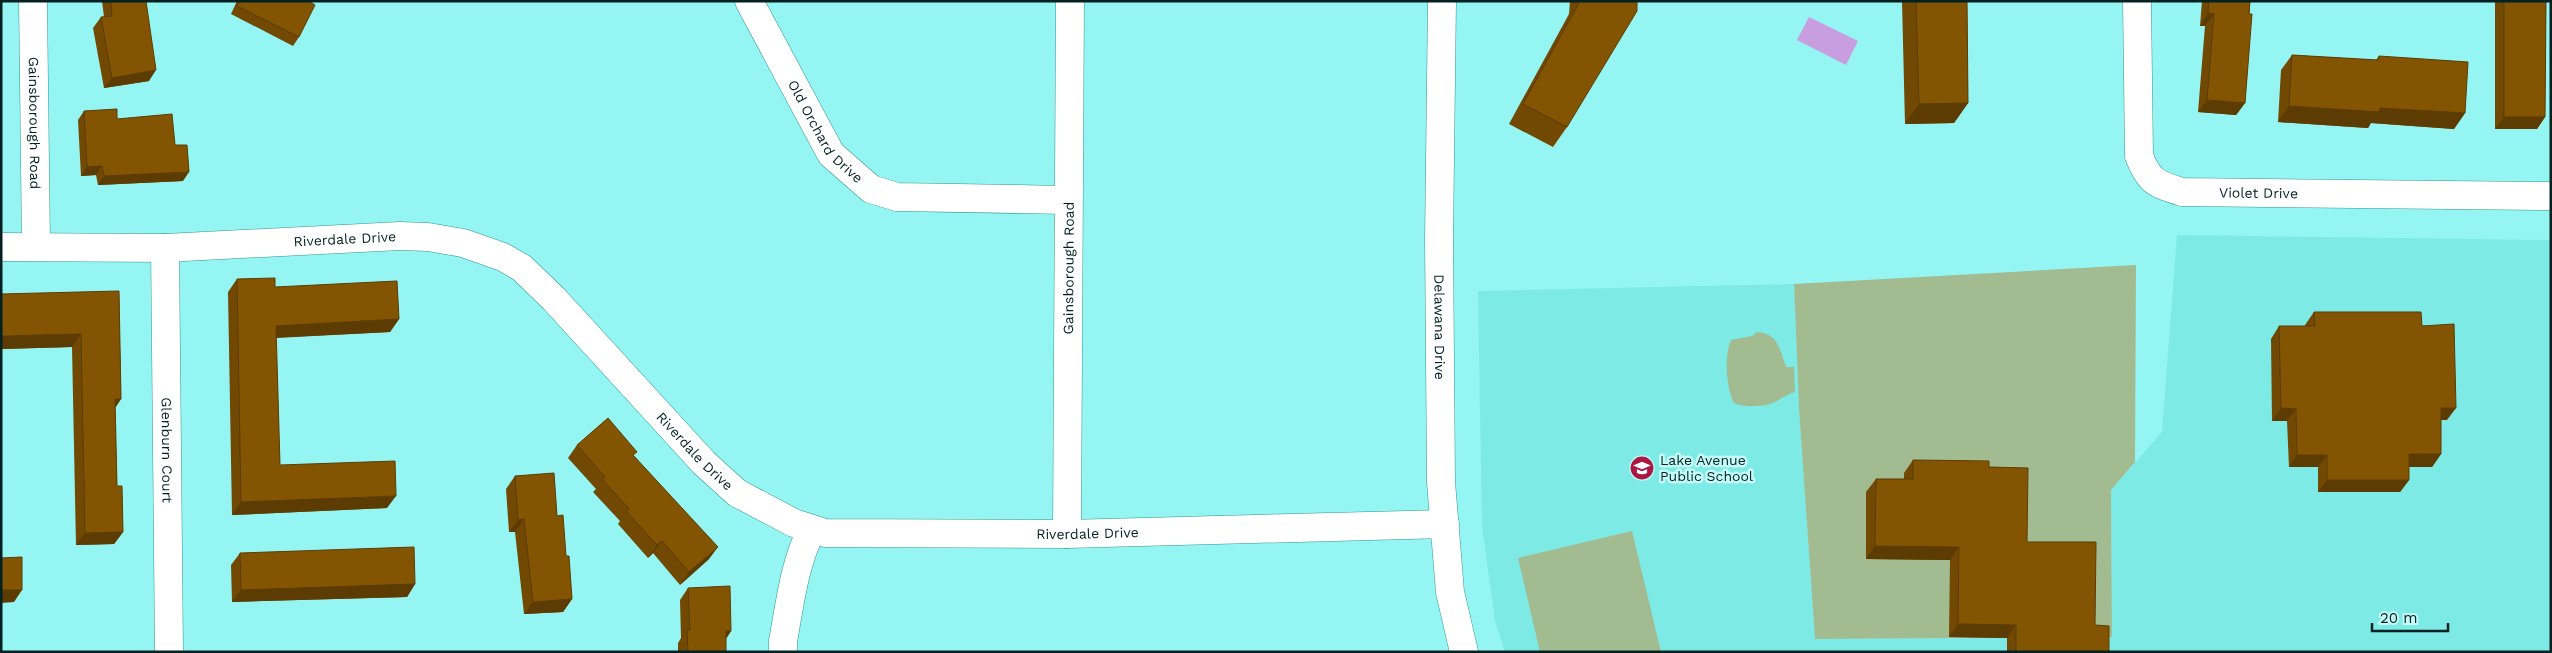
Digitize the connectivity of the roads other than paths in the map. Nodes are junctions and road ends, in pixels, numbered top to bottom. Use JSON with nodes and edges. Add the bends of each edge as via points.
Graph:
{"nodes":[{"id":1,"x":33,"y":1,"type":"edge"},
{"id":2,"x":749,"y":1,"type":"edge"},
{"id":3,"x":1070,"y":1,"type":"edge"},
{"id":4,"x":1442,"y":1,"type":"edge"},
{"id":5,"x":2137,"y":1,"type":"edge"},
{"id":6,"x":2551,"y":196,"type":"edge"},
{"id":7,"x":1068,"y":200,"type":"junction"},
{"id":8,"x":36,"y":246,"type":"junction"},
{"id":9,"x":1,"y":247,"type":"edge"},
{"id":10,"x":165,"y":248,"type":"junction"},
{"id":11,"x":1445,"y":524,"type":"junction"},
{"id":12,"x":812,"y":529,"type":"junction"},
{"id":13,"x":1067,"y":534,"type":"junction"},
{"id":14,"x":168,"y":652,"type":"edge"},
{"id":15,"x":783,"y":652,"type":"edge"},
{"id":16,"x":1464,"y":652,"type":"edge"}],
"edges":[{"from":1,"to":8,"type":"street","name":"Gainsborough Road"},
{"from":2,"to":7,"type":"street","name":"Old Orchard Drive","via":[[831,154],[871,189],[904,197]]},
{"from":3,"to":7,"type":"street","name":"Gainsborough Road"},
{"from":4,"to":11,"type":"street","name":"Delawana Drive","via":[[1441,482]]},
{"from":5,"to":6,"type":"street","name":"Violet Drive","via":[[2139,156],[2145,173],[2157,185],[2182,192]]},
{"from":7,"to":13,"type":"street","name":"Gainsborough Road"},
{"from":8,"to":9,"type":"street","name":"Riverdale Drive"},
{"from":8,"to":10,"type":"street","name":"Riverdale Drive"},
{"from":10,"to":12,"type":"street","name":"Riverdale Drive","via":[[400,236],[463,243],[503,257],[522,268],[554,299],[704,463],[737,493]]},
{"from":10,"to":14,"type":"street","name":"Glenburn Court"},
{"from":11,"to":13,"type":"street","name":"Riverdale Drive"},
{"from":11,"to":16,"type":"street","name":"Delawana Drive","via":[[1450,592]]},
{"from":12,"to":13,"type":"street","name":"Riverdale Drive","via":[[825,533]]},
{"from":12,"to":15,"type":"street","via":[[797,568]]}]}
